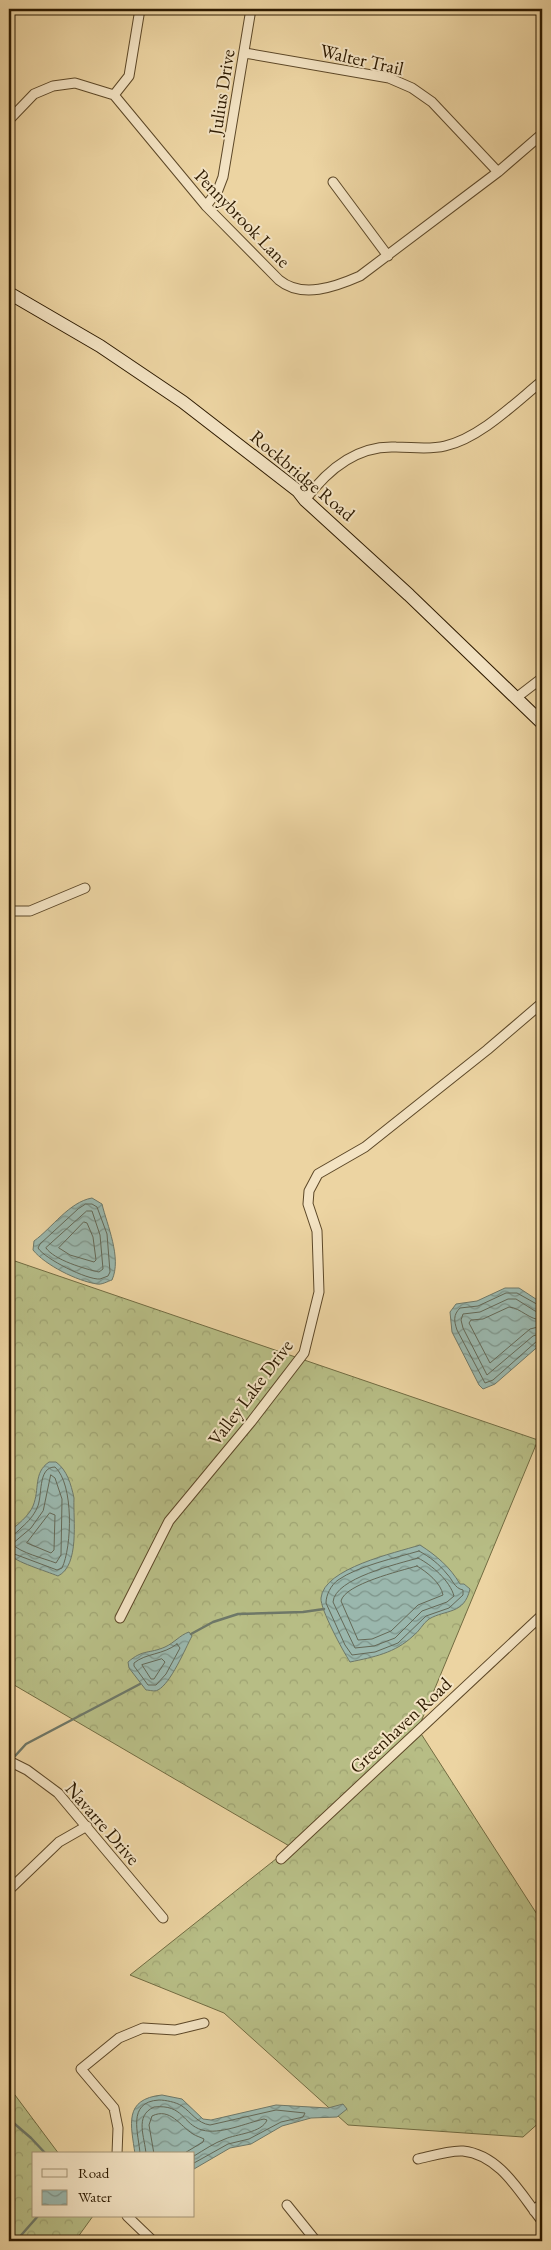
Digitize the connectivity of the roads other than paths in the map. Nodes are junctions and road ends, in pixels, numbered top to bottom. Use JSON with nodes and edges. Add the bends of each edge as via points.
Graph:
{"nodes":[{"id":1,"x":140,"y":9,"type":"edge"},
{"id":2,"x":251,"y":9,"type":"edge"},
{"id":3,"x":245,"y":53,"type":"junction"},
{"id":4,"x":114,"y":95,"type":"junction"},
{"id":5,"x":9,"y":120,"type":"edge"},
{"id":6,"x":542,"y":134,"type":"edge"},
{"id":7,"x":498,"y":172,"type":"junction"},
{"id":8,"x":333,"y":182,"type":"dead end"},
{"id":9,"x":206,"y":206,"type":"junction"},
{"id":10,"x":388,"y":256,"type":"junction"},
{"id":11,"x":9,"y":293,"type":"edge"},
{"id":12,"x":542,"y":381,"type":"edge"},
{"id":13,"x":305,"y":500,"type":"junction"},
{"id":14,"x":542,"y":678,"type":"edge"},
{"id":15,"x":516,"y":698,"type":"junction"},
{"id":16,"x":542,"y":724,"type":"edge"},
{"id":17,"x":85,"y":888,"type":"dead end"},
{"id":18,"x":9,"y":911,"type":"edge"},
{"id":19,"x":542,"y":1003,"type":"edge"},
{"id":20,"x":542,"y":1614,"type":"edge"},
{"id":21,"x":120,"y":1618,"type":"dead end"},
{"id":22,"x":9,"y":1761,"type":"edge"},
{"id":23,"x":87,"y":1826,"type":"junction"},
{"id":24,"x":281,"y":1859,"type":"dead end"},
{"id":25,"x":9,"y":1890,"type":"edge"},
{"id":26,"x":163,"y":1918,"type":"dead end"},
{"id":27,"x":204,"y":2023,"type":"dead end"},
{"id":28,"x":117,"y":2152,"type":"edge"},
{"id":29,"x":418,"y":2159,"type":"dead end"},
{"id":30,"x":542,"y":2203,"type":"edge"},
{"id":31,"x":287,"y":2205,"type":"dead end"},
{"id":32,"x":534,"y":2211,"type":"junction"},
{"id":33,"x":129,"y":2218,"type":"edge"},
{"id":34,"x":542,"y":2221,"type":"edge"},
{"id":35,"x":153,"y":2241,"type":"edge"},
{"id":36,"x":316,"y":2241,"type":"edge"}],
"edges":[{"from":1,"to":4,"type":"street","via":[[129,76]]},
{"from":2,"to":3,"type":"street","name":"Julius Drive"},
{"from":3,"to":7,"type":"street","name":"Walter Trail","via":[[389,78],[412,88],[432,102]]},
{"from":3,"to":9,"type":"street","name":"Julius Drive","via":[[223,177]]},
{"from":4,"to":5,"type":"street","via":[[76,83],[53,86],[34,94]]},
{"from":4,"to":9,"type":"street","name":"Pennybrook Lane"},
{"from":6,"to":7,"type":"street","name":"Pennybrook Lane"},
{"from":7,"to":10,"type":"street","name":"Pennybrook Lane"},
{"from":8,"to":10,"type":"street"},
{"from":9,"to":10,"type":"street","name":"Pennybrook Lane","via":[[288,287],[313,290],[337,286],[360,276]]},
{"from":11,"to":13,"type":"main road","name":"Rockbridge Road","via":[[100,346],[183,402],[298,491]]},
{"from":12,"to":13,"type":"street","via":[[479,430],[446,446],[363,450],[344,461],[314,487]]},
{"from":13,"to":15,"type":"main road","name":"Rockbridge Road"},
{"from":14,"to":15,"type":"street"},
{"from":15,"to":16,"type":"main road","name":"Rockbridge Road"},
{"from":17,"to":18,"type":"street","via":[[30,912]]},
{"from":19,"to":21,"type":"street","name":"Valley Lake Drive","via":[[365,1147],[318,1174],[309,1191],[308,1204],[317,1231],[319,1292],[304,1353],[252,1422],[169,1521]]},
{"from":20,"to":24,"type":"street","name":"Greenhaven Road"},
{"from":22,"to":23,"type":"street","name":"Navarre Drive","via":[[58,1793]]},
{"from":23,"to":25,"type":"street","via":[[60,1842]]},
{"from":23,"to":26,"type":"street","name":"Navarre Drive"},
{"from":27,"to":28,"type":"street","via":[[174,2030],[143,2028],[119,2038],[81,2069],[114,2108],[118,2128]]},
{"from":29,"to":32,"type":"street","via":[[463,2151],[484,2158],[502,2170]]},
{"from":30,"to":32,"type":"street"},
{"from":31,"to":36,"type":"street"},
{"from":32,"to":34,"type":"street"},
{"from":33,"to":35,"type":"street"}]}
